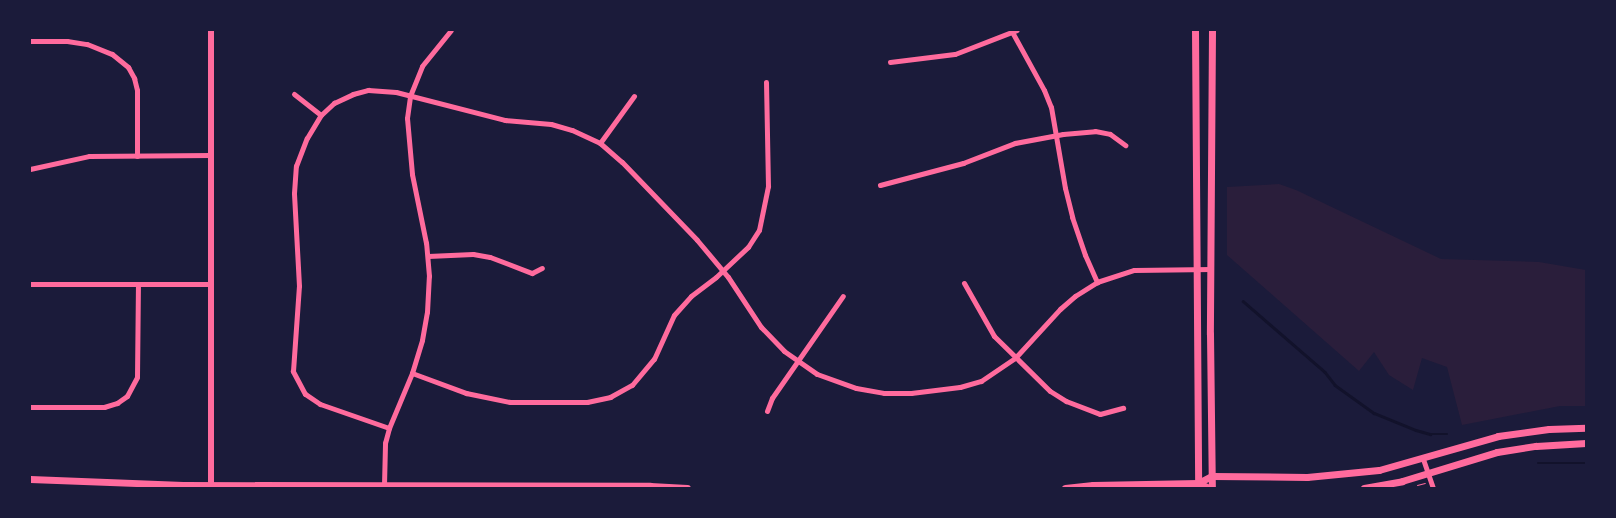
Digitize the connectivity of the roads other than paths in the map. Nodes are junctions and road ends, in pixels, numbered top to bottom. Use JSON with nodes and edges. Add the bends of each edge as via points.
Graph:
{"nodes":[{"id":1,"x":211,"y":30,"type":"edge"},
{"id":2,"x":451,"y":30,"type":"edge"},
{"id":3,"x":1195,"y":30,"type":"edge"},
{"id":4,"x":1212,"y":30,"type":"edge"},
{"id":5,"x":1013,"y":31,"type":"edge"},
{"id":6,"x":30,"y":41,"type":"edge"},
{"id":7,"x":890,"y":62,"type":"dead end"},
{"id":8,"x":766,"y":82,"type":"dead end"},
{"id":9,"x":294,"y":94,"type":"dead end"},
{"id":10,"x":410,"y":96,"type":"junction"},
{"id":11,"x":634,"y":96,"type":"dead end"},
{"id":12,"x":321,"y":115,"type":"junction"},
{"id":13,"x":1057,"y":135,"type":"junction"},
{"id":14,"x":600,"y":143,"type":"junction"},
{"id":15,"x":1125,"y":146,"type":"dead end"},
{"id":16,"x":137,"y":156,"type":"junction"},
{"id":17,"x":211,"y":156,"type":"junction"},
{"id":18,"x":30,"y":169,"type":"edge"},
{"id":19,"x":880,"y":185,"type":"dead end"},
{"id":20,"x":428,"y":256,"type":"junction"},
{"id":21,"x":542,"y":268,"type":"dead end"},
{"id":22,"x":1197,"y":269,"type":"junction"},
{"id":23,"x":1211,"y":269,"type":"junction"},
{"id":24,"x":723,"y":271,"type":"junction"},
{"id":25,"x":1097,"y":282,"type":"junction"},
{"id":26,"x":964,"y":283,"type":"dead end"},
{"id":27,"x":30,"y":284,"type":"edge"},
{"id":28,"x":138,"y":284,"type":"junction"},
{"id":29,"x":211,"y":284,"type":"junction"},
{"id":30,"x":843,"y":296,"type":"dead end"},
{"id":31,"x":1015,"y":358,"type":"junction"},
{"id":32,"x":798,"y":362,"type":"junction"},
{"id":33,"x":412,"y":373,"type":"junction"},
{"id":34,"x":30,"y":407,"type":"edge"},
{"id":35,"x":1123,"y":408,"type":"dead end"},
{"id":36,"x":767,"y":411,"type":"dead end"},
{"id":37,"x":389,"y":428,"type":"junction"},
{"id":38,"x":1586,"y":428,"type":"edge"},
{"id":39,"x":1586,"y":443,"type":"edge"},
{"id":40,"x":1423,"y":459,"type":"junction"},
{"id":41,"x":1428,"y":473,"type":"junction"},
{"id":42,"x":1212,"y":476,"type":"junction"},
{"id":43,"x":30,"y":479,"type":"edge"},
{"id":44,"x":384,"y":486,"type":"junction"},
{"id":45,"x":1198,"y":486,"type":"edge"},
{"id":46,"x":211,"y":487,"type":"edge"},
{"id":47,"x":688,"y":488,"type":"edge"},
{"id":48,"x":1065,"y":488,"type":"edge"},
{"id":49,"x":1210,"y":488,"type":"edge"},
{"id":50,"x":1364,"y":488,"type":"edge"},
{"id":51,"x":1433,"y":488,"type":"edge"}],
"edges":[{"from":1,"to":17,"type":"street"},
{"from":2,"to":10,"type":"street","via":[[422,66]]},
{"from":3,"to":22,"type":"main road"},
{"from":4,"to":23,"type":"main road"},
{"from":5,"to":7,"type":"street","via":[[955,54]]},
{"from":5,"to":13,"type":"street","via":[[1044,90]]},
{"from":6,"to":16,"type":"street","via":[[87,44],[112,54],[128,67],[137,90]]},
{"from":8,"to":24,"type":"street","via":[[768,186],[760,230]]},
{"from":9,"to":12,"type":"street"},
{"from":10,"to":12,"type":"street","via":[[368,90],[334,103]]},
{"from":10,"to":14,"type":"street","via":[[505,120],[551,124]]},
{"from":10,"to":20,"type":"street","via":[[408,143]]},
{"from":11,"to":14,"type":"street"},
{"from":12,"to":37,"type":"street","via":[[296,166],[294,193],[299,286],[294,371],[305,394],[320,404]]},
{"from":13,"to":15,"type":"street","via":[[1095,131],[1110,134]]},
{"from":13,"to":19,"type":"street","via":[[1015,143],[963,163]]},
{"from":13,"to":25,"type":"street","via":[[1072,217]]},
{"from":14,"to":24,"type":"street","via":[[622,162]]},
{"from":16,"to":17,"type":"street"},
{"from":16,"to":18,"type":"street","via":[[82,157]]},
{"from":17,"to":29,"type":"street"},
{"from":20,"to":21,"type":"street","via":[[473,254],[532,273]]},
{"from":20,"to":33,"type":"street","via":[[427,312]]},
{"from":22,"to":23,"type":"street"},
{"from":22,"to":25,"type":"street","via":[[1134,270]]},
{"from":22,"to":45,"type":"main road"},
{"from":23,"to":42,"type":"main road"},
{"from":24,"to":32,"type":"street","via":[[761,327]]},
{"from":24,"to":33,"type":"street","via":[[691,296],[674,315],[644,373],[632,385],[610,397],[587,402],[510,402],[466,393]]},
{"from":25,"to":31,"type":"street","via":[[1060,309]]},
{"from":26,"to":31,"type":"street","via":[[994,336]]},
{"from":27,"to":28,"type":"street"},
{"from":28,"to":29,"type":"street"},
{"from":28,"to":34,"type":"street","via":[[137,377],[127,396],[104,407]]},
{"from":29,"to":46,"type":"street"},
{"from":30,"to":32,"type":"street"},
{"from":31,"to":32,"type":"street","via":[[981,381],[910,393],[856,388],[818,374]]},
{"from":31,"to":35,"type":"street","via":[[1066,402],[1100,414]]},
{"from":32,"to":36,"type":"street","via":[[772,398]]},
{"from":33,"to":37,"type":"street"},
{"from":37,"to":44,"type":"street"},
{"from":38,"to":40,"type":"main road","via":[[1506,435]]},
{"from":39,"to":41,"type":"main road","via":[[1504,450]]},
{"from":40,"to":41,"type":"street"},
{"from":40,"to":42,"type":"main road","via":[[1379,470],[1334,475]]},
{"from":41,"to":50,"type":"main road"},
{"from":41,"to":51,"type":"street"},
{"from":42,"to":45,"type":"main road"},
{"from":42,"to":49,"type":"main road"},
{"from":43,"to":46,"type":"main road"},
{"from":44,"to":46,"type":"main road"},
{"from":44,"to":47,"type":"main road"},
{"from":45,"to":48,"type":"main road","via":[[1094,485]]},
{"from":45,"to":49,"type":"main road"}]}
